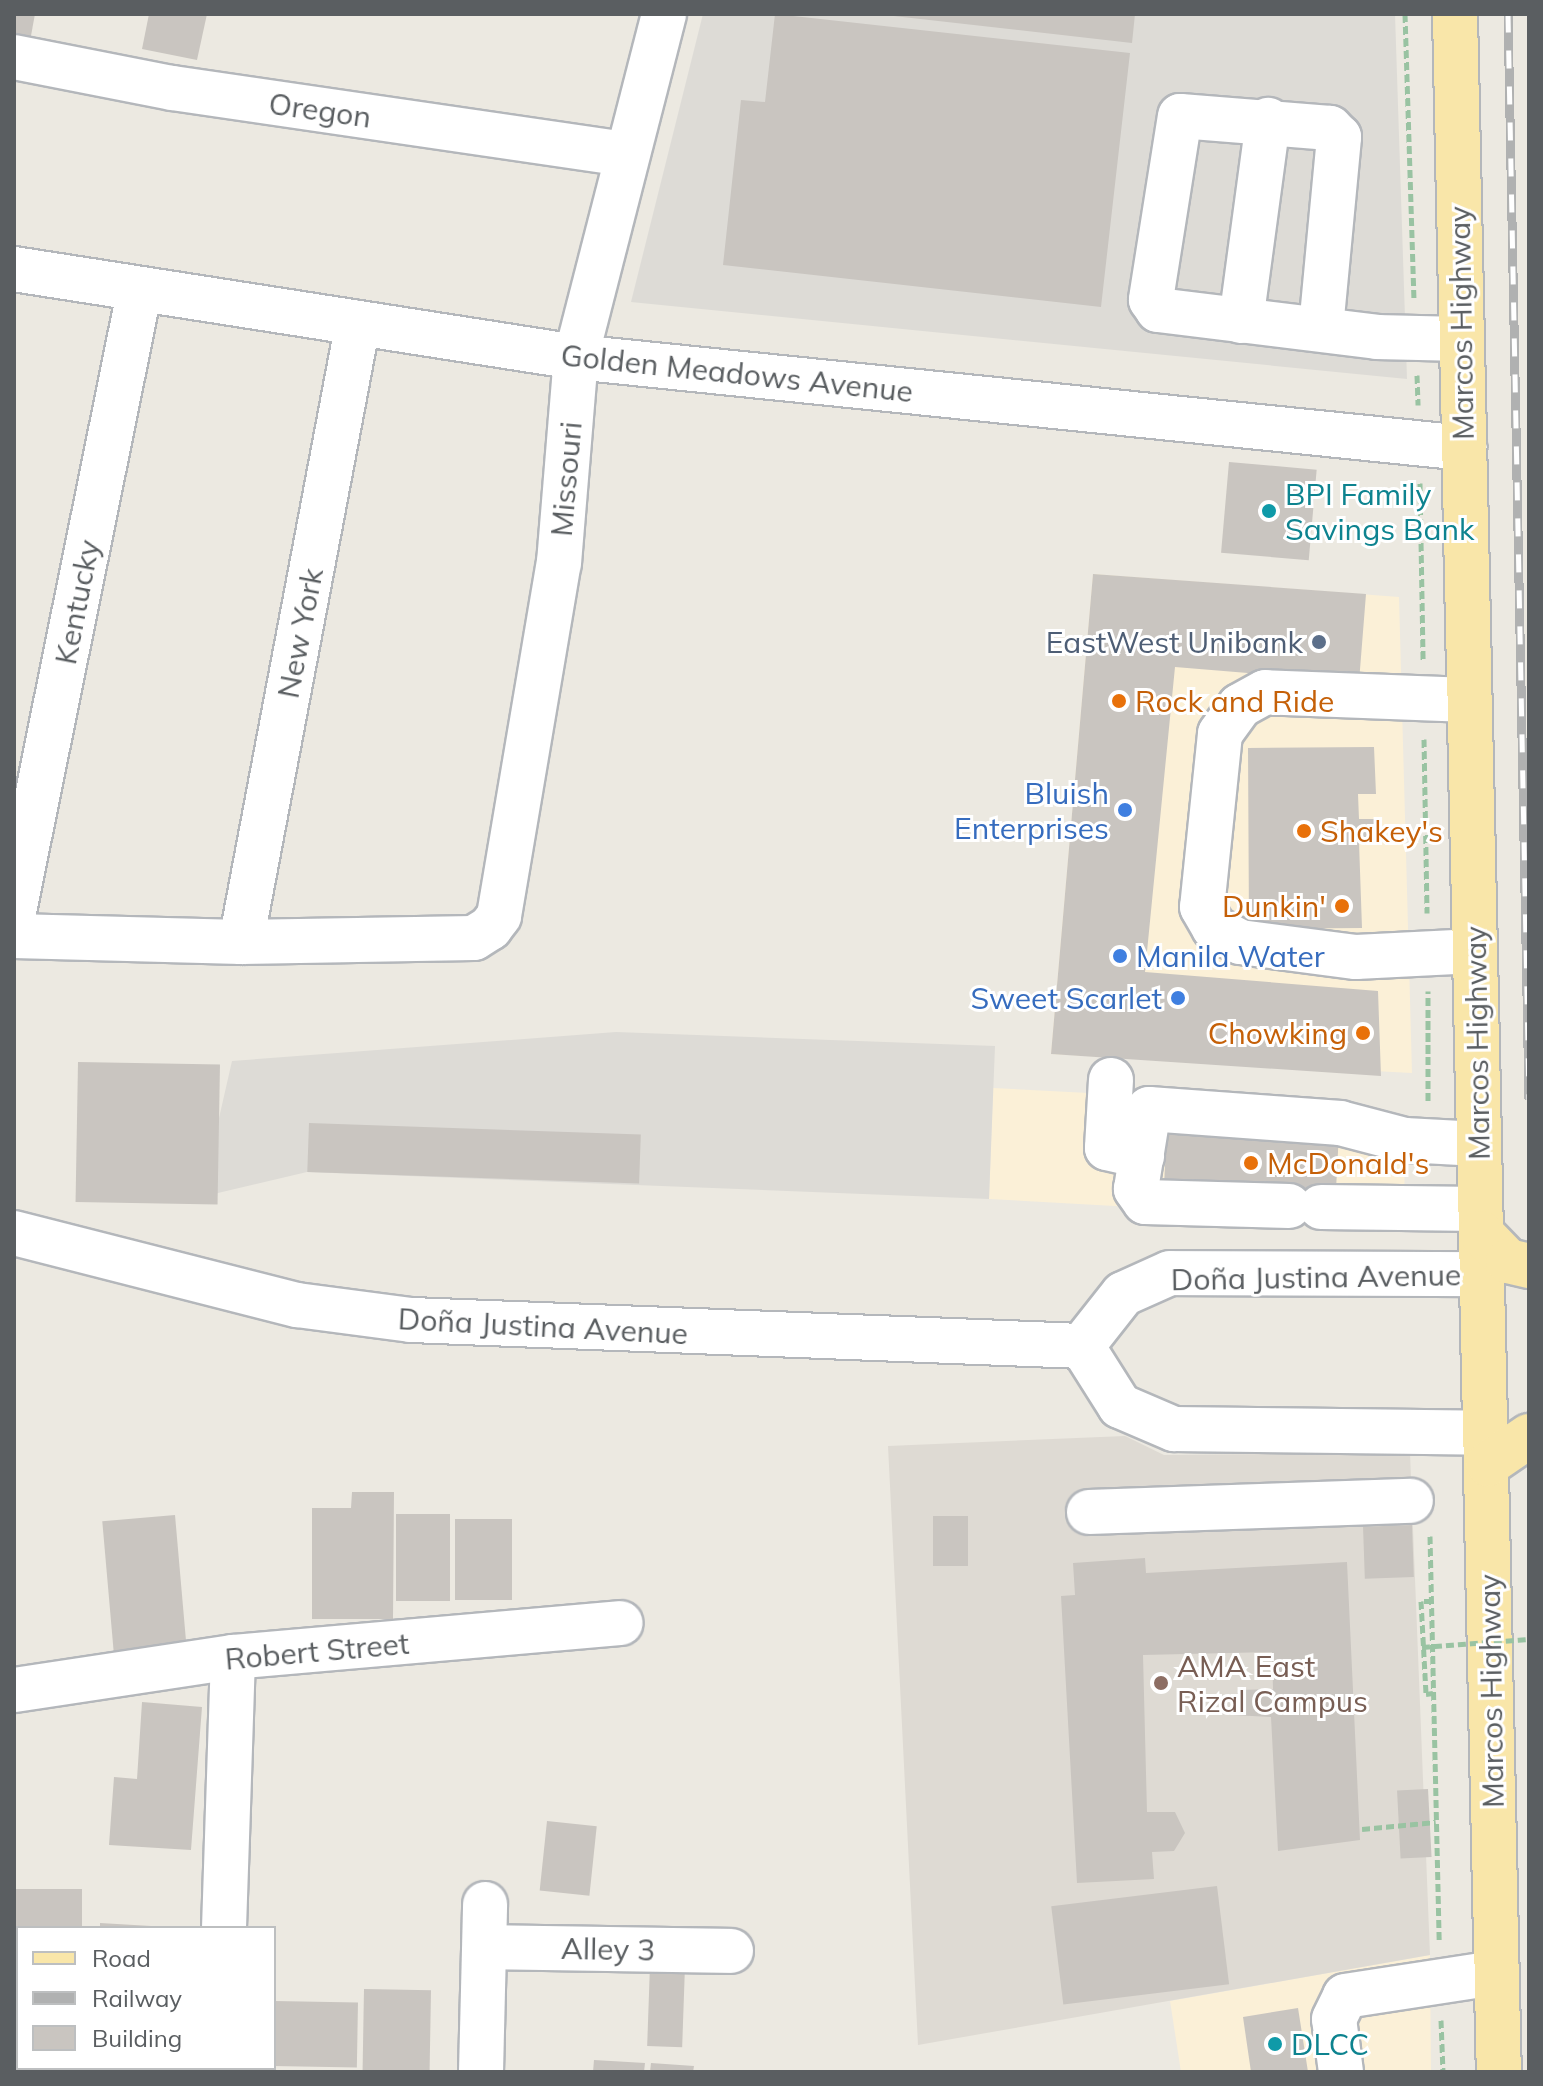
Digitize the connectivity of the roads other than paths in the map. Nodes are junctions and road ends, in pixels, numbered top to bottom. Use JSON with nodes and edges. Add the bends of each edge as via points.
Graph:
{"nodes":[{"id":1,"x":664,"y":14,"type":"edge"},
{"id":2,"x":1455,"y":14,"type":"edge"},
{"id":3,"x":14,"y":57,"type":"edge"},
{"id":4,"x":1268,"y":120,"type":"junction"},
{"id":5,"x":627,"y":154,"type":"junction"},
{"id":6,"x":14,"y":269,"type":"edge"},
{"id":7,"x":139,"y":293,"type":"junction"},
{"id":8,"x":1241,"y":321,"type":"junction"},
{"id":9,"x":358,"y":323,"type":"junction"},
{"id":10,"x":1321,"y":328,"type":"junction"},
{"id":11,"x":1461,"y":339,"type":"junction"},
{"id":12,"x":576,"y":357,"type":"junction"},
{"id":13,"x":1464,"y":448,"type":"junction"},
{"id":14,"x":1469,"y":700,"type":"junction"},
{"id":15,"x":14,"y":911,"type":"edge"},
{"id":16,"x":14,"y":936,"type":"edge"},
{"id":17,"x":241,"y":942,"type":"junction"},
{"id":18,"x":1475,"y":951,"type":"junction"},
{"id":19,"x":1111,"y":1080,"type":"dead end"},
{"id":20,"x":1479,"y":1144,"type":"junction"},
{"id":21,"x":1142,"y":1156,"type":"junction"},
{"id":22,"x":14,"y":1233,"type":"edge"},
{"id":23,"x":1481,"y":1239,"type":"junction"},
{"id":24,"x":1529,"y":1266,"type":"edge"},
{"id":25,"x":1082,"y":1346,"type":"junction"},
{"id":26,"x":1529,"y":1436,"type":"edge"},
{"id":27,"x":1487,"y":1449,"type":"junction"},
{"id":28,"x":1089,"y":1512,"type":"dead end"},
{"id":29,"x":1420,"y":1515,"type":"road end"},
{"id":30,"x":621,"y":1623,"type":"dead end"},
{"id":31,"x":233,"y":1657,"type":"junction"},
{"id":32,"x":14,"y":1690,"type":"edge"},
{"id":33,"x":485,"y":1904,"type":"dead end"},
{"id":34,"x":224,"y":1926,"type":"edge"},
{"id":35,"x":485,"y":1947,"type":"junction"},
{"id":36,"x":731,"y":1951,"type":"dead end"},
{"id":37,"x":1496,"y":1973,"type":"junction"},
{"id":38,"x":1499,"y":2071,"type":"edge"},
{"id":39,"x":481,"y":2072,"type":"edge"},
{"id":40,"x":1341,"y":2072,"type":"edge"}],
"edges":[{"from":1,"to":5,"type":"street","name":"Missouri"},
{"from":2,"to":11,"type":"main road","name":"Marcos Highway"},
{"from":3,"to":5,"type":"street","name":"Oregon","via":[[172,88]]},
{"from":4,"to":8,"type":"street"},
{"from":4,"to":8,"type":"street","via":[[1180,116],[1153,284],[1151,300],[1170,315]]},
{"from":4,"to":10,"type":"street","via":[[1330,128],[1339,137]]},
{"from":5,"to":12,"type":"street","name":"Missouri"},
{"from":6,"to":7,"type":"street","name":"Golden Meadows Avenue"},
{"from":7,"to":9,"type":"street","name":"Golden Meadows Avenue"},
{"from":7,"to":15,"type":"street","name":"Kentucky"},
{"from":8,"to":10,"type":"street"},
{"from":9,"to":12,"type":"street","name":"Golden Meadows Avenue"},
{"from":9,"to":17,"type":"street","name":"New York"},
{"from":10,"to":11,"type":"street"},
{"from":11,"to":13,"type":"main road","name":"Marcos Highway"},
{"from":12,"to":13,"type":"street","name":"Golden Meadows Avenue"},
{"from":12,"to":17,"type":"street","name":"Missouri","via":[[559,563],[499,916],[474,938]]},
{"from":13,"to":14,"type":"main road","name":"Marcos Highway"},
{"from":14,"to":18,"type":"main road","name":"Marcos Highway"},
{"from":14,"to":18,"type":"street","via":[[1265,692],[1240,706],[1220,734],[1202,907],[1214,928],[1240,942],[1356,957]]},
{"from":16,"to":17,"type":"street"},
{"from":18,"to":20,"type":"main road","name":"Marcos Highway"},
{"from":19,"to":21,"type":"street","via":[[1107,1148]]},
{"from":20,"to":21,"type":"street","via":[[1428,1143],[1340,1123],[1155,1107]]},
{"from":20,"to":23,"type":"main road","name":"Marcos Highway"},
{"from":21,"to":23,"type":"street","via":[[1136,1189],[1145,1202],[1305,1206]]},
{"from":22,"to":25,"type":"street","name":"Doña Justina Avenue","via":[[297,1305],[411,1320]]},
{"from":23,"to":24,"type":"main road","via":[[1508,1261]]},
{"from":23,"to":25,"type":"street","name":"Doña Justina Avenue","via":[[1170,1273],[1123,1294]]},
{"from":23,"to":27,"type":"main road","name":"Marcos Highway"},
{"from":25,"to":27,"type":"street","via":[[1120,1406],[1174,1429]]},
{"from":26,"to":27,"type":"main road"},
{"from":27,"to":37,"type":"main road","name":"Marcos Highway"},
{"from":28,"to":29,"type":"street"},
{"from":30,"to":31,"type":"street","name":"Robert Street"},
{"from":31,"to":32,"type":"street","name":"Robert Street"},
{"from":31,"to":34,"type":"street"},
{"from":33,"to":35,"type":"street"},
{"from":35,"to":36,"type":"street","name":"Alley 3"},
{"from":35,"to":39,"type":"street"},
{"from":37,"to":38,"type":"main road","name":"Marcos Highway"},
{"from":37,"to":40,"type":"street","via":[[1345,1996],[1334,2019]]}]}
